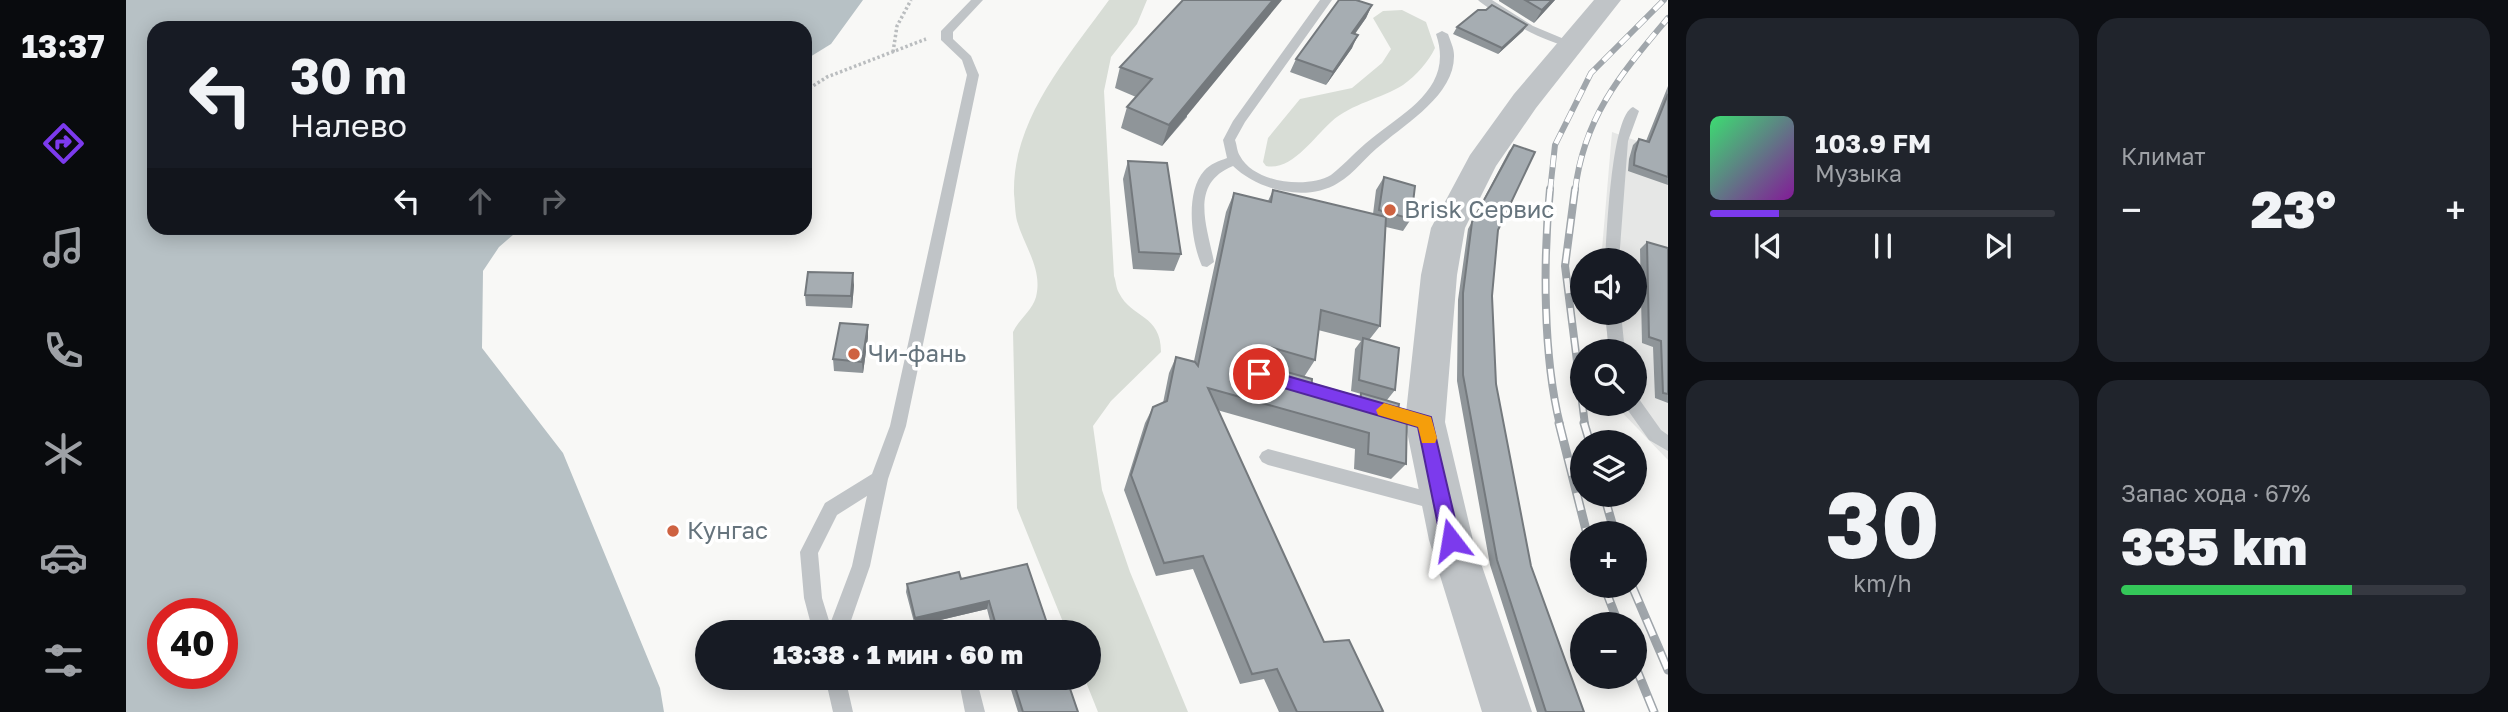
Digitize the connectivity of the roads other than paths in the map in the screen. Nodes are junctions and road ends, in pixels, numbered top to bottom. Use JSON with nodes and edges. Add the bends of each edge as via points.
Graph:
{"nodes":[{"id":1,"x":977,"y":0,"type":"edge"},
{"id":2,"x":1326,"y":0,"type":"edge"},
{"id":3,"x":1484,"y":0,"type":"edge"},
{"id":4,"x":1608,"y":0,"type":"edge"},
{"id":5,"x":1442,"y":34,"type":"dead end"},
{"id":6,"x":1570,"y":44,"type":"junction"},
{"id":7,"x":1633,"y":111,"type":"dead end"},
{"id":8,"x":1234,"y":160,"type":"junction"},
{"id":9,"x":1613,"y":248,"type":"edge"},
{"id":10,"x":1207,"y":262,"type":"dead end"},
{"id":11,"x":1272,"y":378,"type":"edge"},
{"id":12,"x":1390,"y":412,"type":"edge"},
{"id":13,"x":1641,"y":416,"type":"edge"},
{"id":14,"x":1668,"y":444,"type":"edge"},
{"id":15,"x":1268,"y":457,"type":"dead end"},
{"id":16,"x":879,"y":480,"type":"junction"},
{"id":17,"x":1441,"y":503,"type":"junction"},
{"id":18,"x":819,"y":620,"type":"edge"},
{"id":19,"x":841,"y":620,"type":"edge"},
{"id":20,"x":838,"y":690,"type":"edge"},
{"id":21,"x":970,"y":690,"type":"edge"},
{"id":22,"x":844,"y":712,"type":"edge"},
{"id":23,"x":975,"y":712,"type":"edge"},
{"id":24,"x":1507,"y":712,"type":"edge"}],
"edges":[{"from":1,"to":16,"type":"lane","via":[[947,31],[947,40],[967,59],[973,75],[898,426]]},
{"from":2,"to":8,"type":"lane","via":[[1239,121],[1229,141]]},
{"from":3,"to":6,"type":"lane","via":[[1529,28]]},
{"from":4,"to":6,"type":"street"},
{"from":5,"to":8,"type":"lane","via":[[1448,55],[1431,94],[1339,177],[1319,187],[1288,187],[1259,178]]},
{"from":6,"to":17,"type":"street","via":[[1480,163],[1448,228],[1420,421]]},
{"from":7,"to":9,"type":"lane","via":[[1622,141]]},
{"from":8,"to":10,"type":"lane","via":[[1210,172],[1198,199]]},
{"from":11,"to":12,"type":"lane"},
{"from":13,"to":14,"type":"lane","via":[[1654,435]]},
{"from":15,"to":17,"type":"lane"},
{"from":16,"to":18,"type":"lane","via":[[831,509],[808,552]]},
{"from":16,"to":19,"type":"lane","via":[[861,566]]},
{"from":17,"to":24,"type":"street"},
{"from":20,"to":22,"type":"lane"},
{"from":21,"to":23,"type":"lane"}]}
